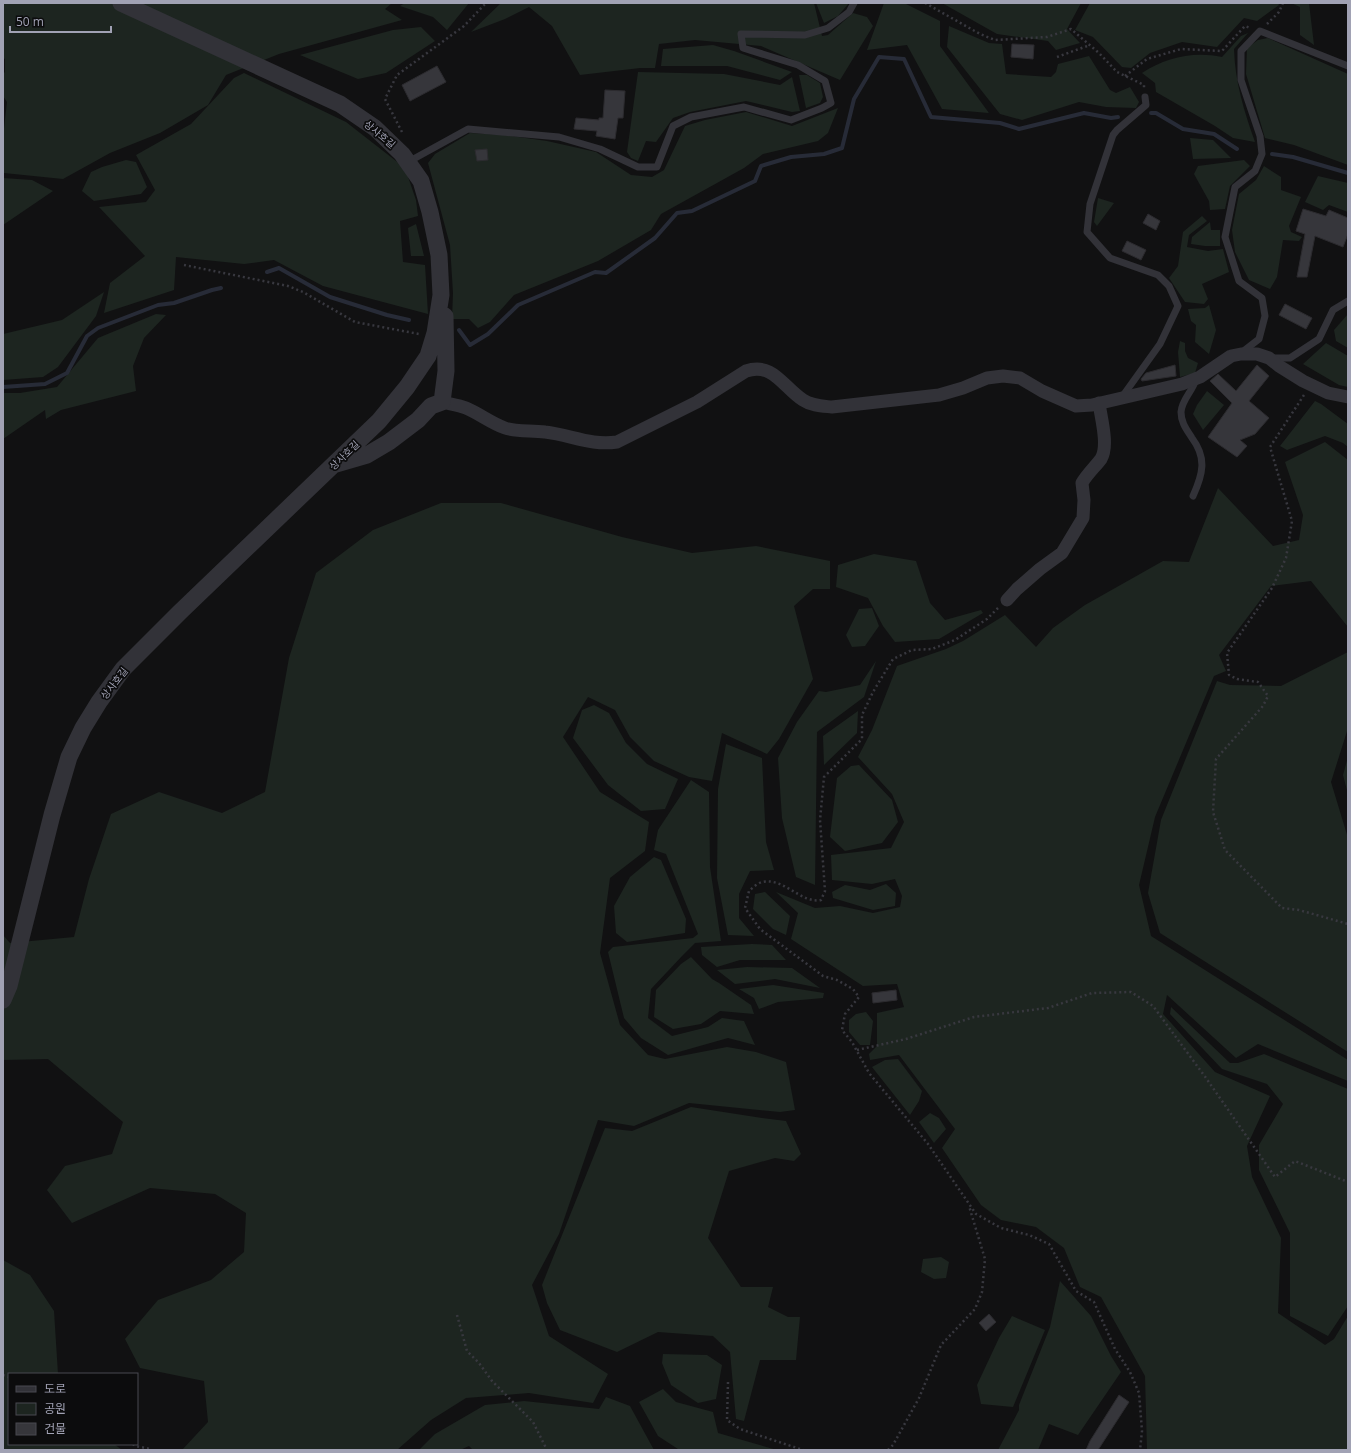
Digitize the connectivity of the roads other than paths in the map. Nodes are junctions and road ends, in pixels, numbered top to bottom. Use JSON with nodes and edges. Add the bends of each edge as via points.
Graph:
{"nodes":[{"id":1,"x":120,"y":3,"type":"edge"},
{"id":2,"x":854,"y":3,"type":"edge"},
{"id":3,"x":1348,"y":66,"type":"edge"},
{"id":4,"x":1145,"y":97,"type":"road end"},
{"id":5,"x":412,"y":160,"type":"junction"},
{"id":6,"x":440,"y":298,"type":"junction"},
{"id":7,"x":1348,"y":301,"type":"edge"},
{"id":8,"x":1241,"y":354,"type":"junction"},
{"id":9,"x":1269,"y":358,"type":"junction"},
{"id":10,"x":1196,"y":378,"type":"junction"},
{"id":11,"x":1348,"y":397,"type":"edge"},
{"id":12,"x":1121,"y":399,"type":"junction"},
{"id":13,"x":442,"y":402,"type":"junction"},
{"id":14,"x":1099,"y":404,"type":"junction"},
{"id":15,"x":333,"y":465,"type":"junction"},
{"id":16,"x":1193,"y":496,"type":"dead end"},
{"id":17,"x":1007,"y":600,"type":"road end"},
{"id":18,"x":3,"y":1000,"type":"edge"}],
"edges":[{"from":1,"to":5,"type":"street","name":"상사호길","via":[[340,104],[375,128],[402,154]]},
{"from":2,"to":5,"type":"lane","via":[[849,12],[828,28],[805,35],[741,34],[743,48],[798,65],[825,81],[831,103],[791,120],[744,107],[691,117],[673,126],[657,166],[638,167],[600,149],[559,137],[468,129]]},
{"from":3,"to":8,"type":"lane","via":[[1260,31],[1241,51],[1242,80],[1260,136],[1262,154],[1255,171],[1236,187],[1224,237],[1239,281],[1262,298],[1265,316],[1259,338]]},
{"from":4,"to":12,"type":"lane","via":[[1146,105],[1113,135],[1090,204],[1087,232],[1110,258],[1158,275],[1169,286],[1178,306],[1160,344]]},
{"from":5,"to":6,"type":"street","name":"상사호길","via":[[430,212],[439,255]]},
{"from":6,"to":13,"type":"street","via":[[446,318],[446,370]]},
{"from":6,"to":15,"type":"street","name":"상사호길","via":[[428,356],[379,421]]},
{"from":7,"to":9,"type":"lane","via":[[1332,310],[1319,339],[1290,358]]},
{"from":8,"to":9,"type":"street","via":[[1257,354]]},
{"from":8,"to":10,"type":"street","via":[[1231,356]]},
{"from":9,"to":11,"type":"street","via":[[1310,385],[1328,393]]},
{"from":10,"to":12,"type":"street","via":[[1182,384]]},
{"from":10,"to":16,"type":"lane","via":[[1181,412],[1182,422],[1202,458],[1199,482]]},
{"from":12,"to":14,"type":"street"},
{"from":13,"to":14,"type":"street","via":[[466,408],[491,423],[507,428],[569,435],[605,444],[618,442],[697,402],[746,371],[760,368],[772,373],[803,400],[816,406],[832,407],[939,395],[988,378],[1003,376],[1020,378],[1076,406]]},
{"from":13,"to":15,"type":"street","via":[[431,406],[418,420],[367,455]]},
{"from":14,"to":17,"type":"street","via":[[1104,450],[1102,457],[1082,483],[1082,518],[1062,553],[1040,569]]},
{"from":15,"to":18,"type":"street","name":"상사호길","via":[[123,669],[99,702],[69,757],[9,986]]}]}
